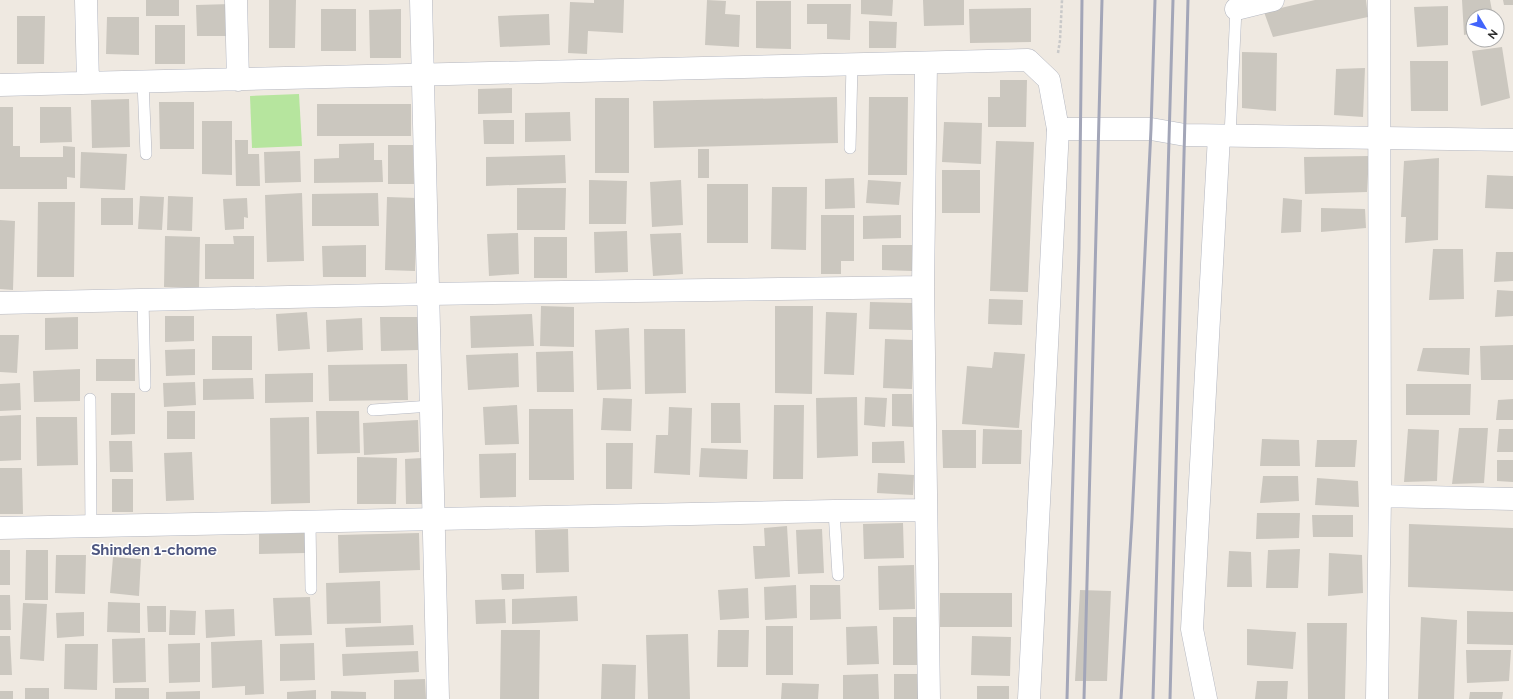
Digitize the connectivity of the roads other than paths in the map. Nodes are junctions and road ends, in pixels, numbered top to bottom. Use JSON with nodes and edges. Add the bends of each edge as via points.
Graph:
{"nodes":[{"id":1,"x":86,"y":0,"type":"edge"},
{"id":2,"x":236,"y":0,"type":"edge"},
{"id":3,"x":421,"y":0,"type":"edge"},
{"id":4,"x":1273,"y":0,"type":"edge"},
{"id":5,"x":1379,"y":0,"type":"edge"},
{"id":6,"x":1236,"y":8,"type":"joint"},
{"id":7,"x":926,"y":64,"type":"junction"},
{"id":8,"x":852,"y":66,"type":"junction"},
{"id":9,"x":423,"y":76,"type":"junction"},
{"id":10,"x":238,"y":80,"type":"junction"},
{"id":11,"x":143,"y":82,"type":"junction"},
{"id":12,"x":88,"y":83,"type":"junction"},
{"id":13,"x":0,"y":85,"type":"edge"},
{"id":14,"x":1058,"y":129,"type":"junction"},
{"id":15,"x":1225,"y":136,"type":"junction"},
{"id":16,"x":1378,"y":139,"type":"junction"},
{"id":17,"x":1513,"y":140,"type":"edge"},
{"id":18,"x":850,"y":148,"type":"dead end"},
{"id":19,"x":146,"y":154,"type":"dead end"},
{"id":20,"x":923,"y":287,"type":"junction"},
{"id":21,"x":428,"y":294,"type":"junction"},
{"id":22,"x":143,"y":300,"type":"junction"},
{"id":23,"x":0,"y":303,"type":"edge"},
{"id":24,"x":145,"y":386,"type":"dead end"},
{"id":25,"x":90,"y":399,"type":"dead end"},
{"id":26,"x":431,"y":406,"type":"junction"},
{"id":27,"x":373,"y":410,"type":"dead end"},
{"id":28,"x":1380,"y":496,"type":"junction"},
{"id":29,"x":1513,"y":499,"type":"edge"},
{"id":30,"x":926,"y":510,"type":"junction"},
{"id":31,"x":834,"y":511,"type":"junction"},
{"id":32,"x":434,"y":520,"type":"junction"},
{"id":33,"x":310,"y":522,"type":"junction"},
{"id":34,"x":90,"y":526,"type":"junction"},
{"id":35,"x":0,"y":528,"type":"edge"},
{"id":36,"x":838,"y":575,"type":"dead end"},
{"id":37,"x":311,"y":589,"type":"dead end"},
{"id":38,"x":438,"y":699,"type":"edge"},
{"id":39,"x":929,"y":699,"type":"edge"},
{"id":40,"x":1029,"y":699,"type":"edge"},
{"id":41,"x":1206,"y":699,"type":"edge"},
{"id":42,"x":1377,"y":699,"type":"edge"}],
"edges":[{"from":1,"to":12,"type":"street"},
{"from":2,"to":10,"type":"street"},
{"from":3,"to":9,"type":"street"},
{"from":4,"to":6,"type":"street"},
{"from":5,"to":16,"type":"street"},
{"from":6,"to":15,"type":"lane"},
{"from":7,"to":8,"type":"street"},
{"from":7,"to":14,"type":"street","via":[[1028,60],[1049,80]]},
{"from":7,"to":20,"type":"street"},
{"from":8,"to":9,"type":"street"},
{"from":8,"to":18,"type":"lane"},
{"from":9,"to":10,"type":"street"},
{"from":9,"to":21,"type":"street"},
{"from":10,"to":11,"type":"street"},
{"from":11,"to":12,"type":"street"},
{"from":11,"to":19,"type":"lane"},
{"from":12,"to":13,"type":"street"},
{"from":14,"to":15,"type":"street","via":[[1151,129],[1185,135]]},
{"from":14,"to":40,"type":"street"},
{"from":15,"to":16,"type":"street"},
{"from":15,"to":41,"type":"street","via":[[1192,629]]},
{"from":16,"to":17,"type":"street"},
{"from":16,"to":28,"type":"street"},
{"from":20,"to":21,"type":"street"},
{"from":20,"to":30,"type":"street"},
{"from":21,"to":22,"type":"street"},
{"from":21,"to":26,"type":"street"},
{"from":22,"to":23,"type":"street"},
{"from":22,"to":24,"type":"lane"},
{"from":25,"to":34,"type":"lane"},
{"from":26,"to":27,"type":"lane"},
{"from":26,"to":32,"type":"street"},
{"from":28,"to":29,"type":"street"},
{"from":28,"to":42,"type":"street"},
{"from":30,"to":31,"type":"street"},
{"from":30,"to":39,"type":"street"},
{"from":31,"to":32,"type":"street"},
{"from":31,"to":36,"type":"lane"},
{"from":32,"to":33,"type":"street"},
{"from":32,"to":38,"type":"street"},
{"from":33,"to":34,"type":"street"},
{"from":33,"to":37,"type":"lane"},
{"from":34,"to":35,"type":"street"}]}
